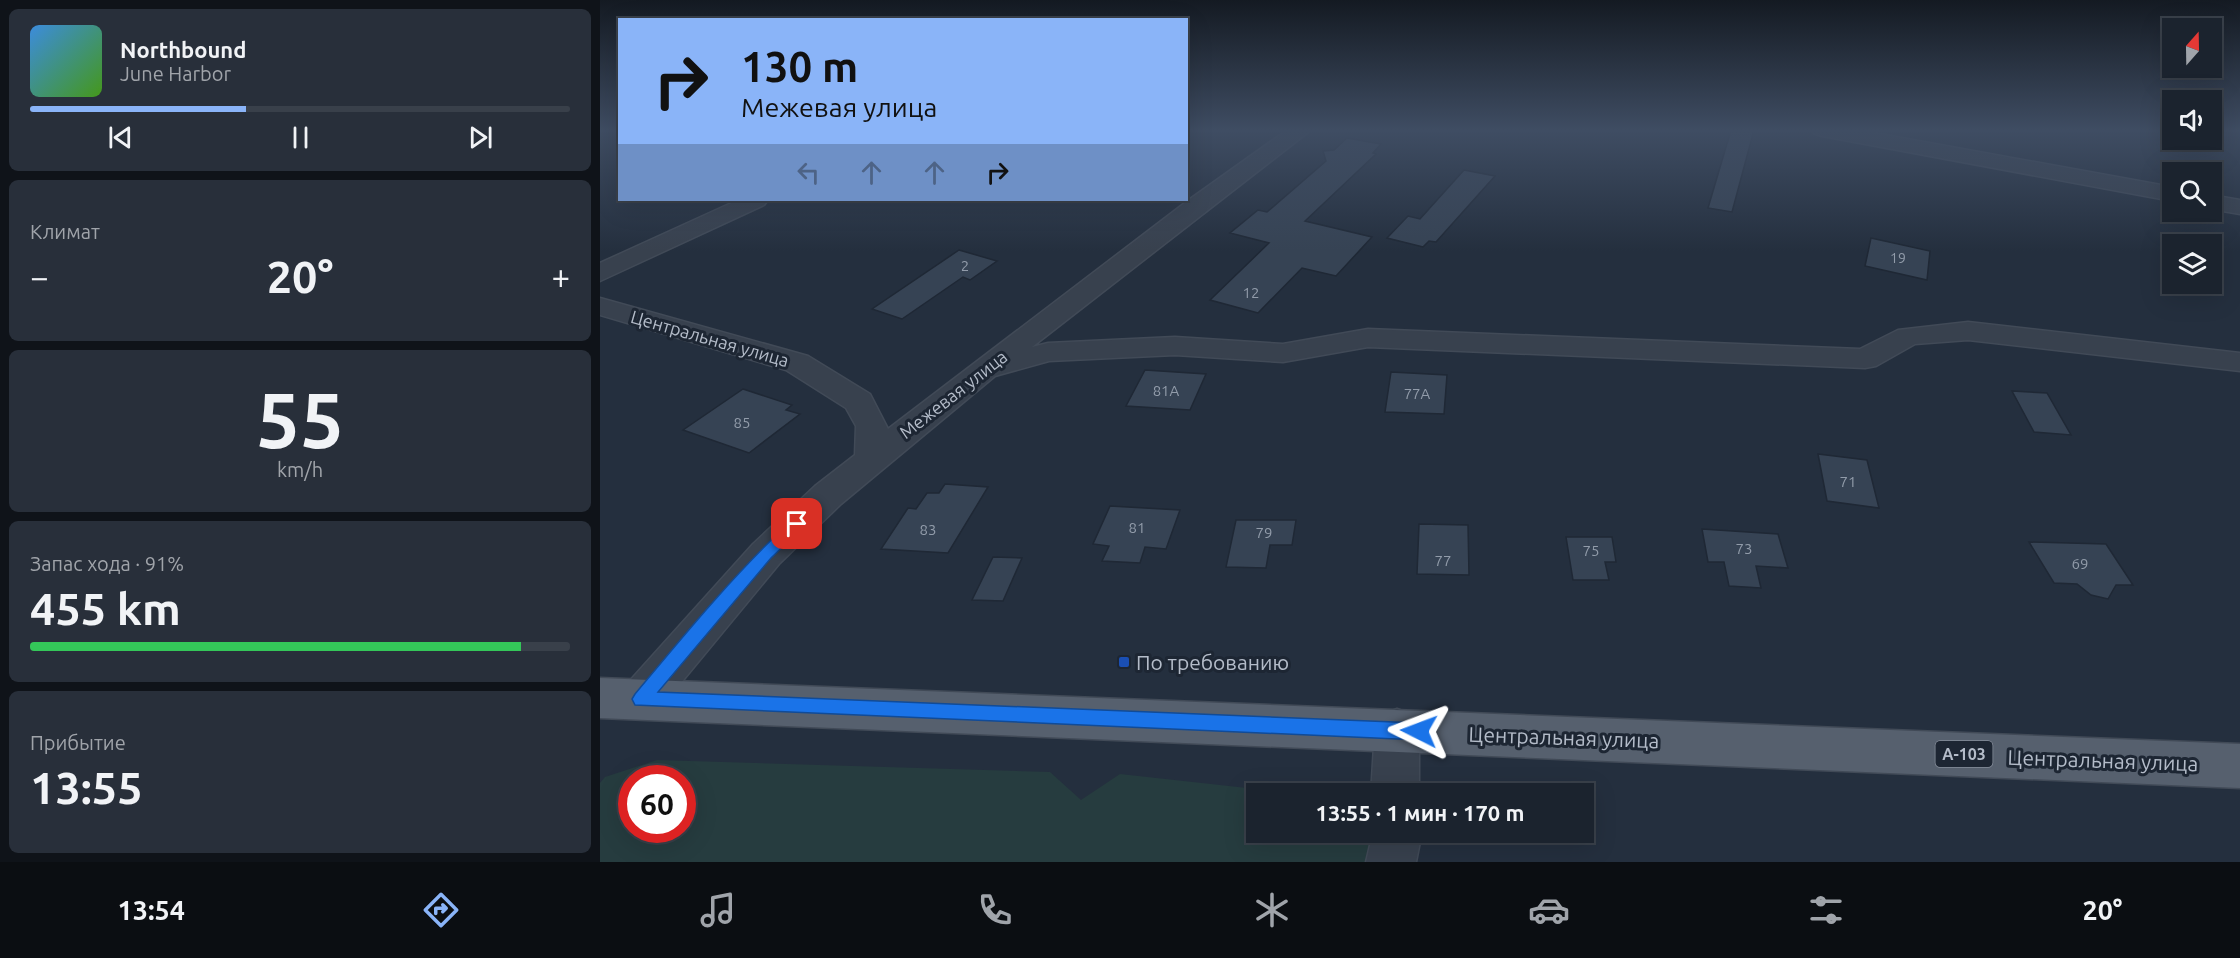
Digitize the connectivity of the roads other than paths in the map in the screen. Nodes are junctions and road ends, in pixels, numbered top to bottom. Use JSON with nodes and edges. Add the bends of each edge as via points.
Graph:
{"nodes":[{"id":1,"x":1246,"y":170,"type":"edge"},
{"id":2,"x":2039,"y":170,"type":"edge"},
{"id":3,"x":2162,"y":193,"type":"edge"},
{"id":4,"x":754,"y":201,"type":"edge"},
{"id":5,"x":2222,"y":204,"type":"edge"},
{"id":6,"x":2240,"y":207,"type":"edge"},
{"id":7,"x":600,"y":273,"type":"edge"},
{"id":8,"x":600,"y":306,"type":"edge"},
{"id":9,"x":2240,"y":362,"type":"edge"},
{"id":10,"x":984,"y":369,"type":"junction"},
{"id":11,"x":872,"y":457,"type":"junction"},
{"id":12,"x":621,"y":699,"type":"edge"},
{"id":13,"x":1397,"y":730,"type":"junction"},
{"id":14,"x":2240,"y":766,"type":"edge"},
{"id":15,"x":1395,"y":783,"type":"edge"},
{"id":16,"x":1395,"y":843,"type":"edge"},
{"id":17,"x":1391,"y":862,"type":"edge"}],
"edges":[{"from":1,"to":10,"type":"street","name":"Межевая улица"},
{"from":2,"to":3,"type":"street"},
{"from":4,"to":7,"type":"street"},
{"from":5,"to":6,"type":"street"},
{"from":8,"to":11,"type":"street","name":"Центральная улица","via":[[797,363],[859,401],[872,426]]},
{"from":9,"to":10,"type":"street","via":[[1968,332],[1908,336],[1865,359],[1368,338],[1283,353],[1175,346],[1048,352]]},
{"from":10,"to":11,"type":"street","name":"Межевая улица"},
{"from":11,"to":12,"type":"street","name":"Межевая улица","via":[[766,554]]},
{"from":12,"to":13,"type":"main road","name":"Центральная улица","number":"А-103"},
{"from":13,"to":14,"type":"main road","name":"Центральная улица","number":"А-103"},
{"from":13,"to":15,"type":"street"},
{"from":16,"to":17,"type":"street"}]}
